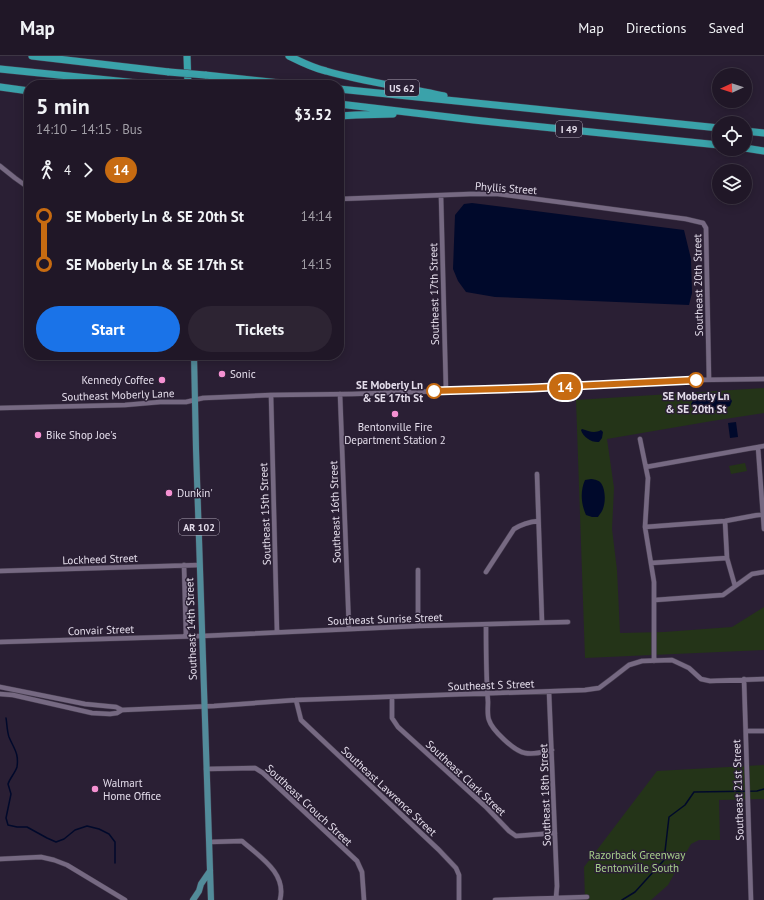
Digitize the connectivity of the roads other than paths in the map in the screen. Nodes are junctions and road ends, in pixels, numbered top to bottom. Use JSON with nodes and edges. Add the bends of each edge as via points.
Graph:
{"nodes":[{"id":1,"x":32,"y":56,"type":"edge"},
{"id":2,"x":187,"y":56,"type":"edge"},
{"id":3,"x":289,"y":56,"type":"edge"},
{"id":4,"x":0,"y":69,"type":"edge"},
{"id":5,"x":108,"y":80,"type":"edge"},
{"id":6,"x":188,"y":80,"type":"edge"},
{"id":7,"x":252,"y":80,"type":"edge"},
{"id":8,"x":0,"y":87,"type":"edge"},
{"id":9,"x":24,"y":90,"type":"edge"},
{"id":10,"x":344,"y":90,"type":"edge"},
{"id":11,"x":477,"y":103,"type":"junction"},
{"id":12,"x":344,"y":105,"type":"edge"},
{"id":13,"x":419,"y":114,"type":"junction"},
{"id":14,"x":344,"y":116,"type":"edge"},
{"id":15,"x":712,"y":127,"type":"edge"},
{"id":16,"x":752,"y":132,"type":"edge"},
{"id":17,"x":764,"y":134,"type":"edge"},
{"id":18,"x":712,"y":144,"type":"edge"},
{"id":19,"x":752,"y":149,"type":"edge"},
{"id":20,"x":764,"y":151,"type":"edge"},
{"id":21,"x":0,"y":166,"type":"edge"},
{"id":22,"x":24,"y":184,"type":"edge"},
{"id":23,"x":441,"y":196,"type":"junction"},
{"id":24,"x":344,"y":199,"type":"edge"},
{"id":25,"x":671,"y":217,"type":"joint"},
{"id":26,"x":195,"y":360,"type":"edge"},
{"id":27,"x":764,"y":379,"type":"edge"},
{"id":28,"x":709,"y":380,"type":"junction"},
{"id":29,"x":446,"y":391,"type":"junction"},
{"id":30,"x":340,"y":394,"type":"junction"},
{"id":31,"x":271,"y":395,"type":"junction"},
{"id":32,"x":196,"y":400,"type":"junction"},
{"id":33,"x":0,"y":408,"type":"edge"},
{"id":34,"x":640,"y":439,"type":"dead end"},
{"id":35,"x":764,"y":446,"type":"edge"},
{"id":36,"x":758,"y":447,"type":"junction"},
{"id":37,"x":646,"y":467,"type":"junction"},
{"id":38,"x":537,"y":474,"type":"dead end"},
{"id":39,"x":763,"y":514,"type":"junction"},
{"id":40,"x":538,"y":521,"type":"junction"},
{"id":41,"x":724,"y":521,"type":"junction"},
{"id":42,"x":645,"y":527,"type":"junction"},
{"id":43,"x":764,"y":529,"type":"edge"},
{"id":44,"x":727,"y":558,"type":"junction"},
{"id":45,"x":651,"y":563,"type":"junction"},
{"id":46,"x":200,"y":565,"type":"junction"},
{"id":47,"x":184,"y":566,"type":"junction"},
{"id":48,"x":0,"y":570,"type":"edge"},
{"id":49,"x":418,"y":570,"type":"dead end"},
{"id":50,"x":486,"y":572,"type":"dead end"},
{"id":51,"x":764,"y":572,"type":"edge"},
{"id":52,"x":735,"y":586,"type":"junction"},
{"id":53,"x":654,"y":600,"type":"junction"},
{"id":54,"x":542,"y":622,"type":"junction"},
{"id":55,"x":568,"y":622,"type":"dead end"},
{"id":56,"x":486,"y":624,"type":"junction"},
{"id":57,"x":418,"y":626,"type":"junction"},
{"id":58,"x":349,"y":629,"type":"junction"},
{"id":59,"x":277,"y":632,"type":"junction"},
{"id":60,"x":186,"y":636,"type":"junction"},
{"id":61,"x":202,"y":636,"type":"junction"},
{"id":62,"x":0,"y":642,"type":"edge"},
{"id":63,"x":654,"y":661,"type":"junction"},
{"id":64,"x":744,"y":679,"type":"junction"},
{"id":65,"x":764,"y":679,"type":"edge"},
{"id":66,"x":0,"y":687,"type":"edge"},
{"id":67,"x":550,"y":692,"type":"junction"},
{"id":68,"x":487,"y":693,"type":"junction"},
{"id":69,"x":0,"y":694,"type":"edge"},
{"id":70,"x":392,"y":697,"type":"junction"},
{"id":71,"x":296,"y":700,"type":"junction"},
{"id":72,"x":204,"y":706,"type":"junction"},
{"id":73,"x":122,"y":710,"type":"junction"},
{"id":74,"x":764,"y":730,"type":"edge"},
{"id":75,"x":746,"y":731,"type":"junction"},
{"id":76,"x":552,"y":750,"type":"junction"},
{"id":77,"x":206,"y":769,"type":"junction"},
{"id":78,"x":555,"y":833,"type":"junction"},
{"id":79,"x":209,"y":842,"type":"junction"},
{"id":80,"x":0,"y":859,"type":"edge"},
{"id":81,"x":210,"y":871,"type":"junction"},
{"id":82,"x":587,"y":897,"type":"dead end"},
{"id":83,"x":556,"y":898,"type":"junction"},
{"id":84,"x":125,"y":900,"type":"edge"},
{"id":85,"x":193,"y":900,"type":"edge"},
{"id":86,"x":211,"y":900,"type":"edge"},
{"id":87,"x":280,"y":900,"type":"edge"},
{"id":88,"x":364,"y":900,"type":"edge"},
{"id":89,"x":459,"y":900,"type":"edge"},
{"id":90,"x":495,"y":900,"type":"edge"},
{"id":91,"x":751,"y":900,"type":"edge"}],
"edges":[{"from":1,"to":7,"type":"highway","bridge":true},
{"from":2,"to":6,"type":"highway"},
{"from":3,"to":11,"type":"highway","number":"US 62","via":[[326,71]]},
{"from":4,"to":5,"type":"highway"},
{"from":8,"to":9,"type":"highway"},
{"from":10,"to":11,"type":"highway","number":"I 49"},
{"from":11,"to":15,"type":"highway","number":"I 49"},
{"from":12,"to":13,"type":"highway","number":"I 49"},
{"from":13,"to":14,"type":"highway"},
{"from":13,"to":18,"type":"highway","number":"I 49"},
{"from":16,"to":17,"type":"highway"},
{"from":19,"to":20,"type":"highway"},
{"from":21,"to":22,"type":"street"},
{"from":23,"to":24,"type":"street","name":"Phyllis Street"},
{"from":23,"to":25,"type":"street","name":"Phyllis Street","via":[[498,194]]},
{"from":23,"to":29,"type":"street","name":"Southeast 17th Street"},
{"from":25,"to":28,"type":"street","name":"Southeast 20th Street","via":[[698,221],[706,228]]},
{"from":26,"to":32,"type":"main road","name":"Southeast 14th Street","number":"AR 102"},
{"from":27,"to":28,"type":"street","name":"Southeast Moberly Lane"},
{"from":28,"to":29,"type":"street","name":"Southeast Moberly Lane"},
{"from":29,"to":30,"type":"street","name":"Southeast Moberly Lane"},
{"from":30,"to":31,"type":"street","name":"Southeast Moberly Lane"},
{"from":30,"to":58,"type":"street","name":"Southeast 16th Street"},
{"from":31,"to":32,"type":"street","name":"Southeast Moberly Lane"},
{"from":31,"to":59,"type":"street","name":"Southeast 15th Street"},
{"from":32,"to":33,"type":"street","name":"Southeast Moberly Lane","via":[[125,405]]},
{"from":32,"to":46,"type":"main road","name":"Southeast 14th Street","number":"AR 102"},
{"from":34,"to":37,"type":"street"},
{"from":35,"to":36,"type":"street"},
{"from":36,"to":37,"type":"street"},
{"from":36,"to":39,"type":"street"},
{"from":37,"to":42,"type":"street","via":[[648,478]]},
{"from":38,"to":40,"type":"street"},
{"from":39,"to":41,"type":"street"},
{"from":39,"to":43,"type":"street"},
{"from":40,"to":50,"type":"street","via":[[527,522],[514,529]]},
{"from":40,"to":54,"type":"street"},
{"from":41,"to":42,"type":"street"},
{"from":41,"to":44,"type":"street"},
{"from":42,"to":45,"type":"street"},
{"from":44,"to":45,"type":"street"},
{"from":44,"to":52,"type":"street"},
{"from":45,"to":53,"type":"street"},
{"from":46,"to":47,"type":"street","name":"Lockheed Street"},
{"from":46,"to":61,"type":"main road","name":"Southeast 14th Street","number":"AR 102"},
{"from":47,"to":48,"type":"street","name":"Lockheed Street"},
{"from":47,"to":60,"type":"street"},
{"from":49,"to":57,"type":"street"},
{"from":51,"to":52,"type":"street","via":[[752,574]]},
{"from":52,"to":53,"type":"street","via":[[723,595]]},
{"from":53,"to":63,"type":"street"},
{"from":54,"to":55,"type":"street","name":"Southeast Sunrise Street"},
{"from":54,"to":56,"type":"street","name":"Southeast Sunrise Street"},
{"from":56,"to":57,"type":"street","name":"Southeast Sunrise Street"},
{"from":56,"to":68,"type":"street"},
{"from":57,"to":58,"type":"street","name":"Southeast Sunrise Street"},
{"from":58,"to":59,"type":"street","name":"Southeast Sunrise Street"},
{"from":59,"to":61,"type":"street","name":"Southeast Sunrise Street"},
{"from":60,"to":61,"type":"street","name":"Convair Street"},
{"from":60,"to":62,"type":"street","name":"Convair Street"},
{"from":61,"to":72,"type":"main road","name":"Southeast 14th Street","number":"AR 102"},
{"from":63,"to":64,"type":"street","name":"Southeast S Street","via":[[672,660],[689,668],[701,679],[710,681]]},
{"from":63,"to":67,"type":"street","name":"Southeast S Street","via":[[629,665],[599,688]]},
{"from":64,"to":65,"type":"street","name":"Southeast S Street"},
{"from":64,"to":75,"type":"street","name":"Southeast 21st Street"},
{"from":66,"to":73,"type":"street"},
{"from":67,"to":68,"type":"street","name":"Southeast S Street"},
{"from":67,"to":76,"type":"street","name":"Southeast 18th Street"},
{"from":68,"to":70,"type":"street","name":"Southeast S Street"},
{"from":68,"to":76,"type":"street","via":[[489,721],[504,740],[524,753]]},
{"from":69,"to":73,"type":"street","via":[[92,713],[117,713]]},
{"from":70,"to":71,"type":"street","name":"Southeast S Street"},
{"from":70,"to":78,"type":"street","name":"Southeast Clark Street","via":[[392,718],[398,726],[509,831],[516,836]]},
{"from":71,"to":72,"type":"street","name":"Southeast S Street"},
{"from":71,"to":89,"type":"street","name":"Southeast Lawrence Street","via":[[301,720],[456,868],[459,875]]},
{"from":72,"to":73,"type":"street","name":"Southeast S Street"},
{"from":72,"to":77,"type":"main road","name":"Southeast 14th Street","number":"AR 102"},
{"from":74,"to":75,"type":"street"},
{"from":75,"to":91,"type":"street","name":"Southeast 21st Street"},
{"from":76,"to":78,"type":"street","name":"Southeast 18th Street"},
{"from":77,"to":79,"type":"main road","name":"Southeast 14th Street","number":"AR 102"},
{"from":77,"to":88,"type":"street","name":"Southeast Crouch Street","via":[[255,768],[263,772],[357,861],[362,872]]},
{"from":78,"to":83,"type":"street","name":"Southeast 18th Street"},
{"from":79,"to":81,"type":"main road","name":"Southeast 14th Street","number":"AR 102"},
{"from":79,"to":87,"type":"street","via":[[242,841],[279,878],[282,893]]},
{"from":80,"to":84,"type":"street","via":[[54,860],[67,865]]},
{"from":81,"to":85,"type":"main road"},
{"from":81,"to":86,"type":"main road","name":"Southeast 14th Street","number":"AR 102"},
{"from":82,"to":83,"type":"street"},
{"from":83,"to":90,"type":"street"}]}
